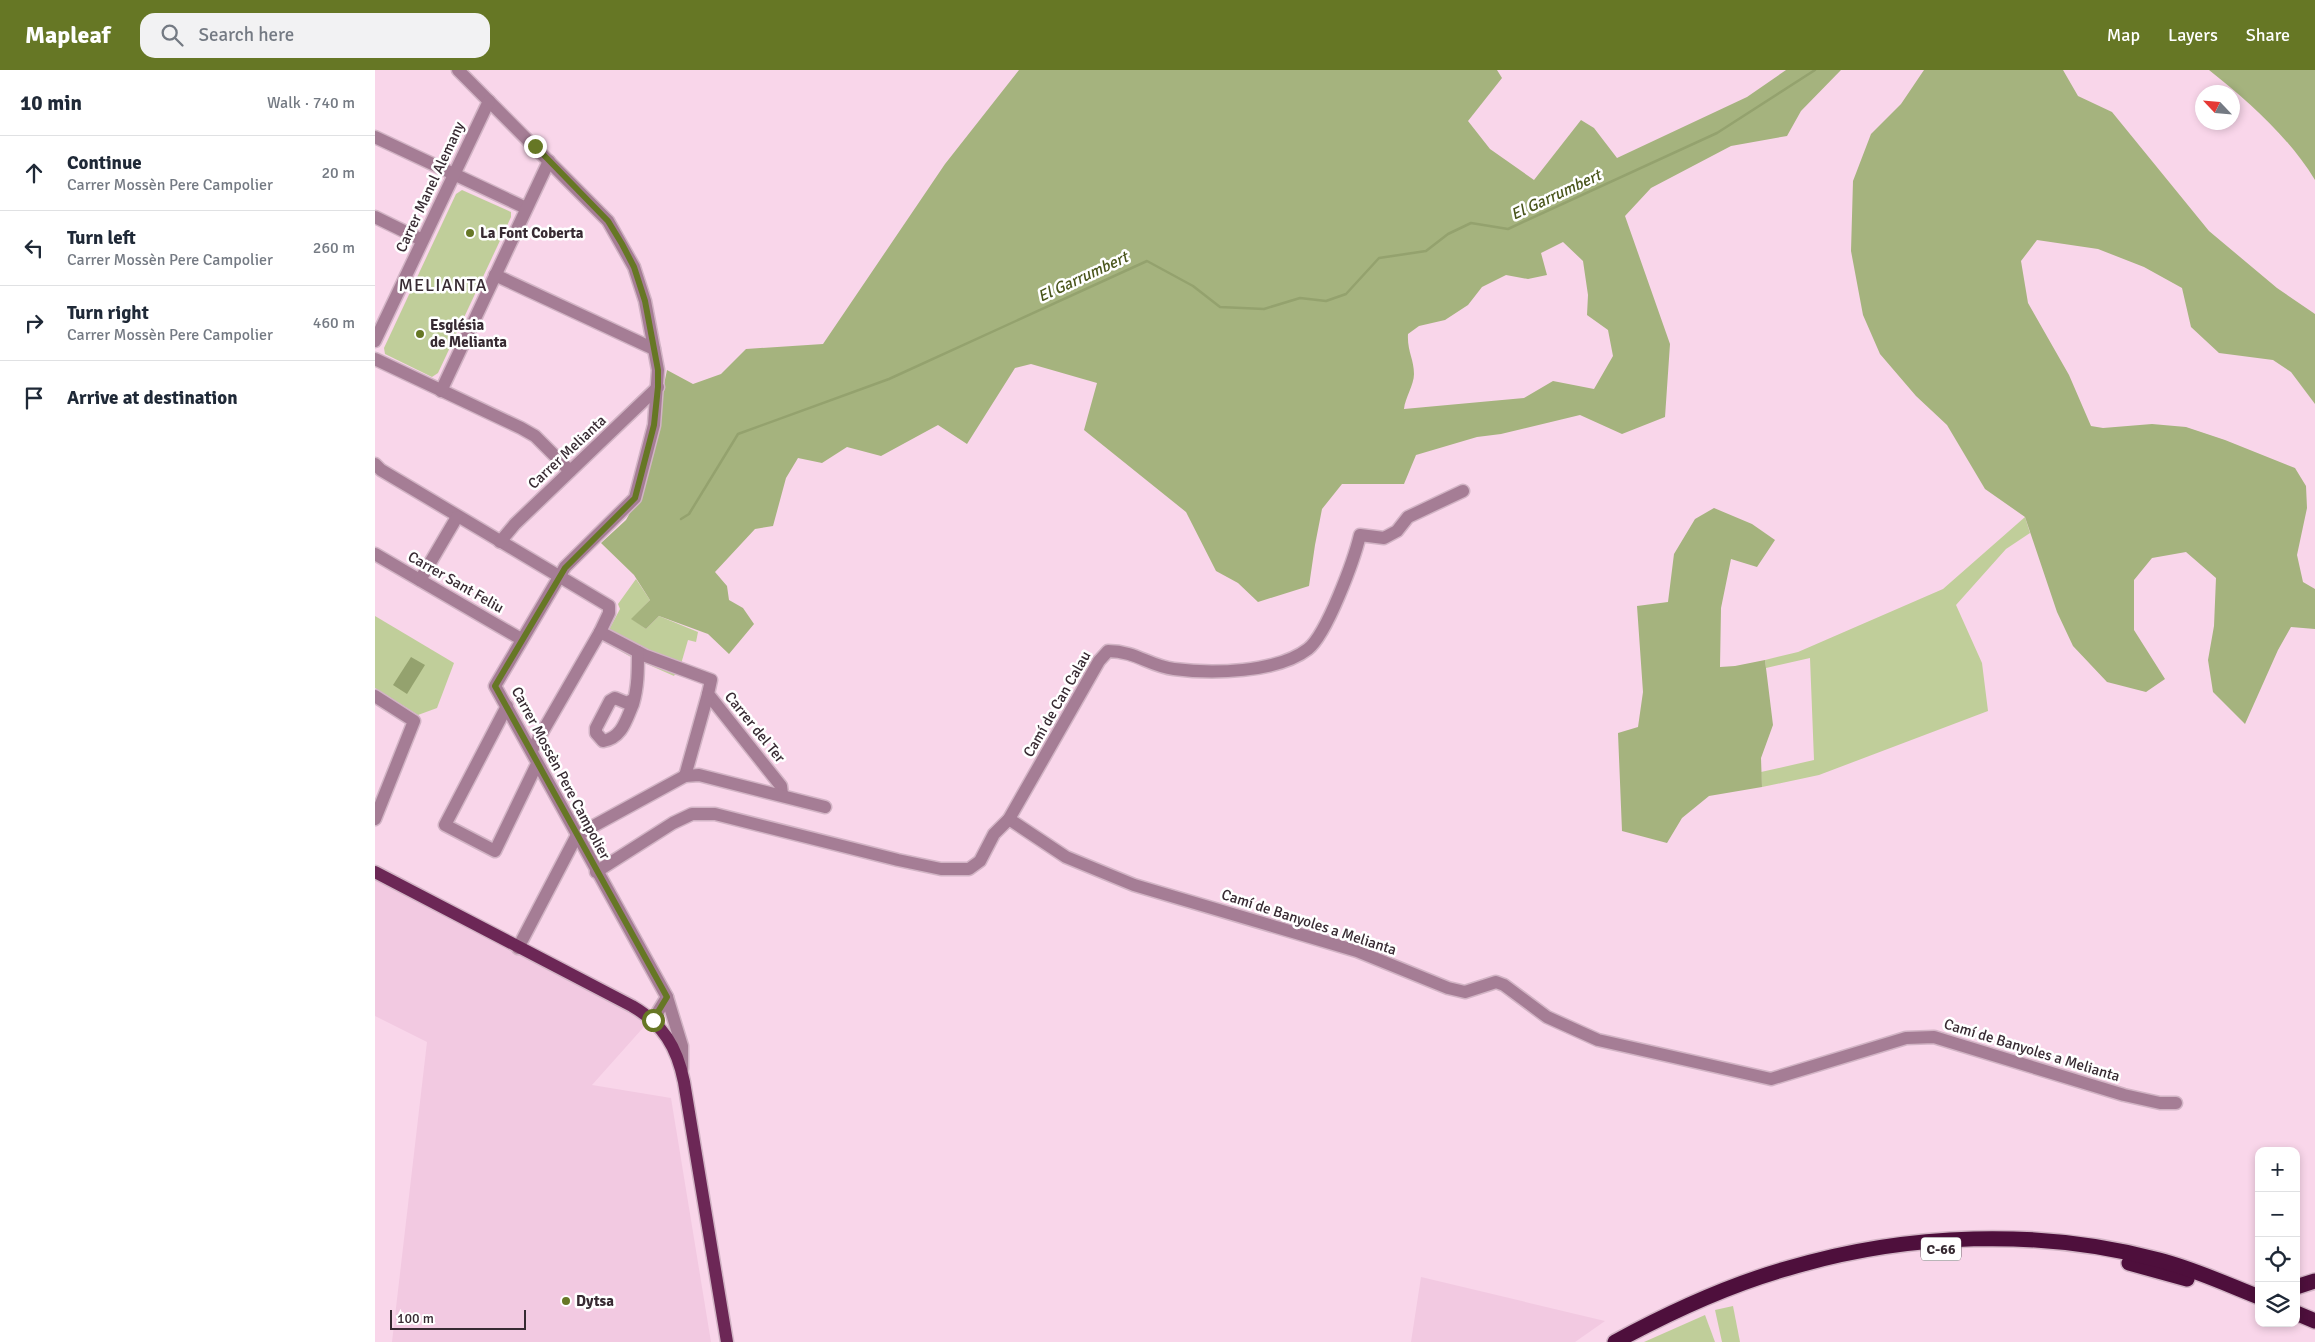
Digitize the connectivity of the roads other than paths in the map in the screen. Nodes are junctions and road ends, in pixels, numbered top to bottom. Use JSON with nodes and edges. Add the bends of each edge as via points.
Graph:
{"nodes":[{"id":1,"x":457,"y":70,"type":"edge"},
{"id":2,"x":489,"y":101,"type":"junction"},
{"id":3,"x":375,"y":138,"type":"edge"},
{"id":4,"x":549,"y":161,"type":"junction"},
{"id":5,"x":453,"y":175,"type":"junction"},
{"id":6,"x":526,"y":208,"type":"junction"},
{"id":7,"x":375,"y":218,"type":"edge"},
{"id":8,"x":422,"y":240,"type":"junction"},
{"id":9,"x":495,"y":275,"type":"junction"},
{"id":10,"x":375,"y":341,"type":"edge"},
{"id":11,"x":654,"y":349,"type":"junction"},
{"id":12,"x":375,"y":360,"type":"edge"},
{"id":13,"x":658,"y":387,"type":"junction"},
{"id":14,"x":441,"y":391,"type":"junction"},
{"id":15,"x":375,"y":464,"type":"edge"},
{"id":16,"x":570,"y":471,"type":"junction"},
{"id":17,"x":1463,"y":492,"type":"dead end"},
{"id":18,"x":457,"y":517,"type":"junction"},
{"id":19,"x":500,"y":542,"type":"junction"},
{"id":20,"x":375,"y":554,"type":"edge"},
{"id":21,"x":558,"y":577,"type":"junction"},
{"id":22,"x":420,"y":580,"type":"junction"},
{"id":23,"x":600,"y":632,"type":"junction"},
{"id":24,"x":521,"y":639,"type":"junction"},
{"id":25,"x":638,"y":652,"type":"junction"},
{"id":26,"x":708,"y":694,"type":"junction"},
{"id":27,"x":375,"y":696,"type":"edge"},
{"id":28,"x":635,"y":699,"type":"dead end"},
{"id":29,"x":507,"y":706,"type":"junction"},
{"id":30,"x":532,"y":750,"type":"junction"},
{"id":31,"x":537,"y":764,"type":"junction"},
{"id":32,"x":685,"y":776,"type":"junction"},
{"id":33,"x":781,"y":794,"type":"junction"},
{"id":34,"x":825,"y":807,"type":"dead end"},
{"id":35,"x":375,"y":819,"type":"edge"},
{"id":36,"x":1009,"y":819,"type":"junction"},
{"id":37,"x":577,"y":835,"type":"junction"},
{"id":38,"x":375,"y":872,"type":"edge"},
{"id":39,"x":596,"y":872,"type":"junction"},
{"id":40,"x":518,"y":948,"type":"junction"},
{"id":41,"x":667,"y":997,"type":"junction"},
{"id":42,"x":653,"y":1020,"type":"junction"},
{"id":43,"x":676,"y":1022,"type":"junction"},
{"id":44,"x":663,"y":1030,"type":"junction"},
{"id":45,"x":682,"y":1072,"type":"junction"},
{"id":46,"x":2176,"y":1103,"type":"dead end"},
{"id":47,"x":2202,"y":1274,"type":"junction"},
{"id":48,"x":2315,"y":1281,"type":"edge"},
{"id":49,"x":2255,"y":1285,"type":"edge"},
{"id":50,"x":2300,"y":1286,"type":"edge"},
{"id":51,"x":2255,"y":1295,"type":"edge"},
{"id":52,"x":2255,"y":1305,"type":"edge"},
{"id":53,"x":2300,"y":1316,"type":"edge"},
{"id":54,"x":2300,"y":1323,"type":"edge"},
{"id":55,"x":2315,"y":1327,"type":"edge"},
{"id":56,"x":727,"y":1342,"type":"edge"},
{"id":57,"x":1615,"y":1342,"type":"edge"},
{"id":58,"x":1631,"y":1342,"type":"edge"}],
"edges":[{"from":1,"to":2,"type":"street","name":"Carrer Mossèn Pere Campolier"},
{"from":2,"to":4,"type":"street","name":"Carrer Mossèn Pere Campolier"},
{"from":2,"to":5,"type":"street","name":"Carrer Manel Alemany"},
{"from":3,"to":5,"type":"street"},
{"from":4,"to":6,"type":"street"},
{"from":4,"to":11,"type":"street","name":"Carrer Mossèn Pere Campolier","via":[[608,221],[622,244],[634,267],[645,301]]},
{"from":5,"to":6,"type":"street"},
{"from":5,"to":8,"type":"street","name":"Carrer Manel Alemany"},
{"from":6,"to":9,"type":"street"},
{"from":7,"to":8,"type":"street"},
{"from":8,"to":10,"type":"street","name":"Carrer Manel Alemany"},
{"from":9,"to":11,"type":"street"},
{"from":9,"to":14,"type":"street"},
{"from":11,"to":13,"type":"street","name":"Carrer Mossèn Pere Campolier"},
{"from":12,"to":14,"type":"street"},
{"from":13,"to":16,"type":"street","name":"Carrer Melianta"},
{"from":13,"to":21,"type":"street","name":"Carrer Mossèn Pere Campolier","via":[[654,425],[635,498]]},
{"from":14,"to":16,"type":"street","via":[[535,436]]},
{"from":15,"to":18,"type":"street"},
{"from":16,"to":19,"type":"street","name":"Carrer Melianta"},
{"from":17,"to":36,"type":"street","name":"Camí de Can Calau","via":[[1408,517],[1397,531],[1384,538],[1360,535],[1348,576],[1321,631],[1308,649],[1275,664],[1250,671],[1173,669],[1125,651],[1108,651],[1099,661]]},
{"from":18,"to":19,"type":"street"},
{"from":18,"to":22,"type":"street"},
{"from":19,"to":21,"type":"street"},
{"from":20,"to":22,"type":"street","name":"Carrer Sant Feliu"},
{"from":21,"to":23,"type":"street","via":[[609,606]]},
{"from":21,"to":24,"type":"street","name":"Carrer Mossèn Pere Campolier"},
{"from":22,"to":24,"type":"street","name":"Carrer Sant Feliu"},
{"from":23,"to":25,"type":"street"},
{"from":23,"to":30,"type":"street"},
{"from":24,"to":29,"type":"street","name":"Carrer Mossèn Pere Campolier","via":[[495,686]]},
{"from":25,"to":26,"type":"street","name":"Carrer del Ter","via":[[711,680]]},
{"from":25,"to":28,"type":"street"},
{"from":26,"to":32,"type":"street"},
{"from":26,"to":33,"type":"street","name":"Carrer del Ter","via":[[781,786]]},
{"from":27,"to":35,"type":"street","via":[[415,721]]},
{"from":29,"to":30,"type":"street","name":"Carrer Mossèn Pere Campolier"},
{"from":29,"to":31,"type":"street","via":[[445,825],[495,851]]},
{"from":30,"to":31,"type":"street","name":"Carrer Mossèn Pere Campolier"},
{"from":31,"to":37,"type":"street","name":"Carrer Mossèn Pere Campolier"},
{"from":32,"to":33,"type":"street","via":[[699,775]]},
{"from":32,"to":37,"type":"street"},
{"from":33,"to":34,"type":"street"},
{"from":36,"to":39,"type":"street","name":"Camí de Can Calau","via":[[994,834],[980,861],[969,869],[941,869],[715,814],[692,814]]},
{"from":36,"to":46,"type":"street","name":"Camí de Banyoles a Melianta","via":[[1066,857],[1134,885],[1357,952],[1448,988],[1465,992],[1496,982],[1547,1016],[1598,1040],[1771,1079],[1906,1038],[1934,1037],[2124,1095]]},
{"from":37,"to":39,"type":"street","name":"Carrer Mossèn Pere Campolier"},
{"from":37,"to":40,"type":"street"},
{"from":38,"to":40,"type":"main road"},
{"from":39,"to":41,"type":"street","name":"Carrer Mossèn Pere Campolier"},
{"from":40,"to":42,"type":"main road"},
{"from":41,"to":42,"type":"street"},
{"from":41,"to":43,"type":"street","name":"Carrer Mossèn Pere Campolier"},
{"from":42,"to":44,"type":"main road"},
{"from":43,"to":44,"type":"street"},
{"from":43,"to":45,"type":"street","name":"Carrer Mossèn Pere Campolier","via":[[682,1046]]},
{"from":44,"to":45,"type":"main road","via":[[674,1048]]},
{"from":45,"to":56,"type":"main road"},
{"from":47,"to":49,"type":"highway"},
{"from":47,"to":51,"type":"highway","number":"C-66"},
{"from":47,"to":57,"type":"highway","number":"C-66","via":[[2109,1248],[2065,1242],[2003,1239],[1915,1243],[1826,1258],[1758,1278],[1674,1312]]},
{"from":48,"to":50,"type":"highway"},
{"from":52,"to":58,"type":"highway","number":"C-66","via":[[2182,1278],[2108,1259],[2034,1249],[1948,1249],[1860,1259],[1790,1275],[1712,1303]]},
{"from":53,"to":55,"type":"highway"},
{"from":54,"to":55,"type":"highway"}]}
